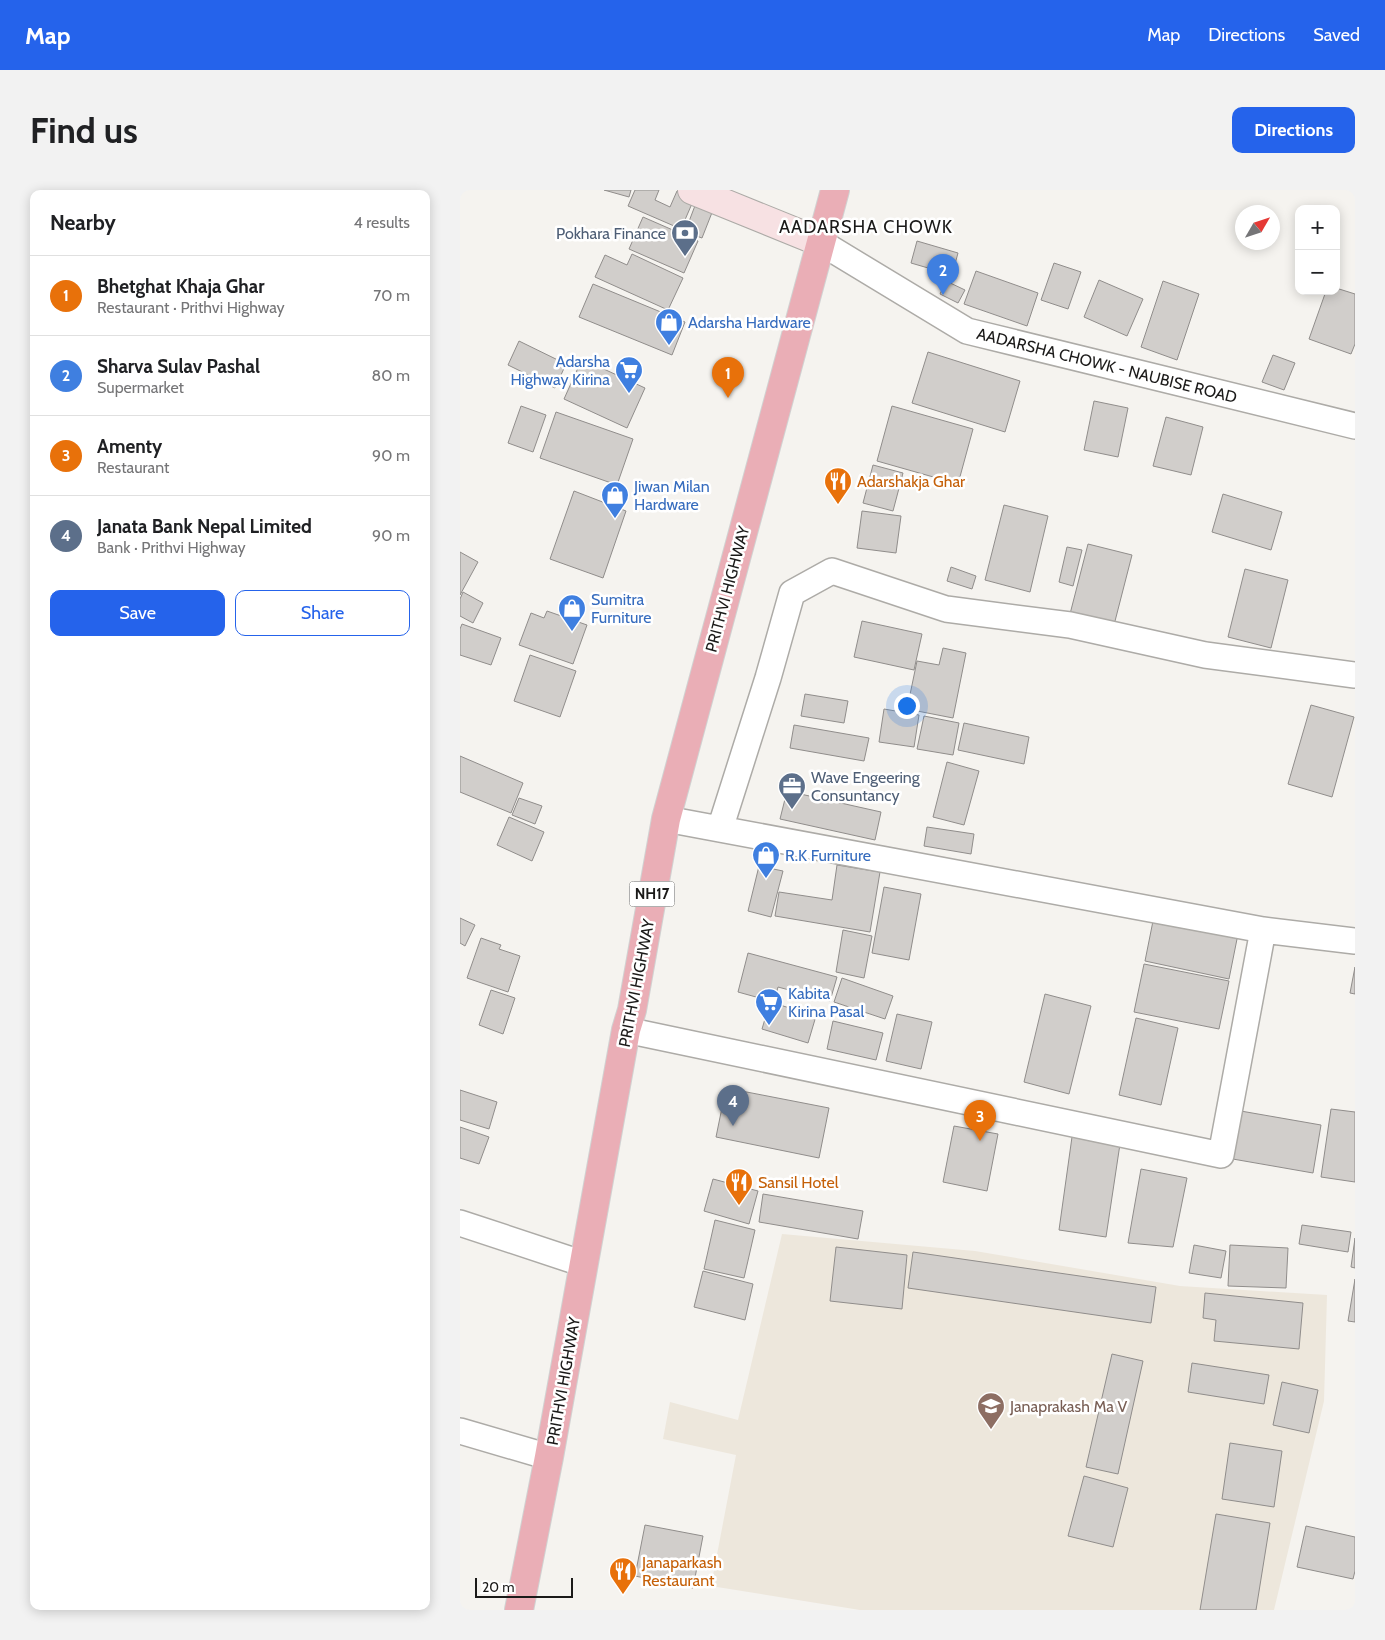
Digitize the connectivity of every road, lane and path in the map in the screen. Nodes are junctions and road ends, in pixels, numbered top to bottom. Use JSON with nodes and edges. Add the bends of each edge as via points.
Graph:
{"nodes":[{"id":1,"x":692,"y":190,"type":"edge"},
{"id":2,"x":835,"y":190,"type":"edge"},
{"id":3,"x":820,"y":242,"type":"junction"},
{"id":4,"x":1355,"y":426,"type":"edge"},
{"id":5,"x":1355,"y":674,"type":"edge"},
{"id":6,"x":666,"y":820,"type":"junction"},
{"id":7,"x":720,"y":829,"type":"junction"},
{"id":8,"x":1263,"y":930,"type":"junction"},
{"id":9,"x":1355,"y":941,"type":"edge"},
{"id":10,"x":626,"y":1030,"type":"junction"},
{"id":11,"x":460,"y":1223,"type":"edge"},
{"id":12,"x":584,"y":1264,"type":"junction"},
{"id":13,"x":460,"y":1432,"type":"edge"},
{"id":14,"x":549,"y":1456,"type":"junction"},
{"id":15,"x":519,"y":1610,"type":"edge"}],
"edges":[{"from":1,"to":3,"type":"main road"},
{"from":2,"to":3,"type":"highway","name":"PRITHVI HIGHWAY","number":"NH17"},
{"from":3,"to":4,"type":"street","name":"AADARSHA CHOWK - NAUBISE ROAD","via":[[967,331]]},
{"from":3,"to":6,"type":"highway","name":"PRITHVI HIGHWAY","number":"NH17"},
{"from":5,"to":7,"type":"street","via":[[1205,655],[1070,625],[946,609],[832,571],[792,593]]},
{"from":6,"to":7,"type":"street"},
{"from":6,"to":10,"type":"highway","name":"PRITHVI HIGHWAY","number":"NH17"},
{"from":7,"to":8,"type":"street"},
{"from":8,"to":9,"type":"street"},
{"from":8,"to":10,"type":"street","via":[[1221,1155]]},
{"from":10,"to":12,"type":"highway","name":"PRITHVI HIGHWAY","number":"NH17"},
{"from":11,"to":12,"type":"street"},
{"from":12,"to":14,"type":"highway","name":"PRITHVI HIGHWAY","number":"NH17"},
{"from":13,"to":14,"type":"street"},
{"from":14,"to":15,"type":"highway","name":"PRITHVI HIGHWAY","number":"NH17"}]}
